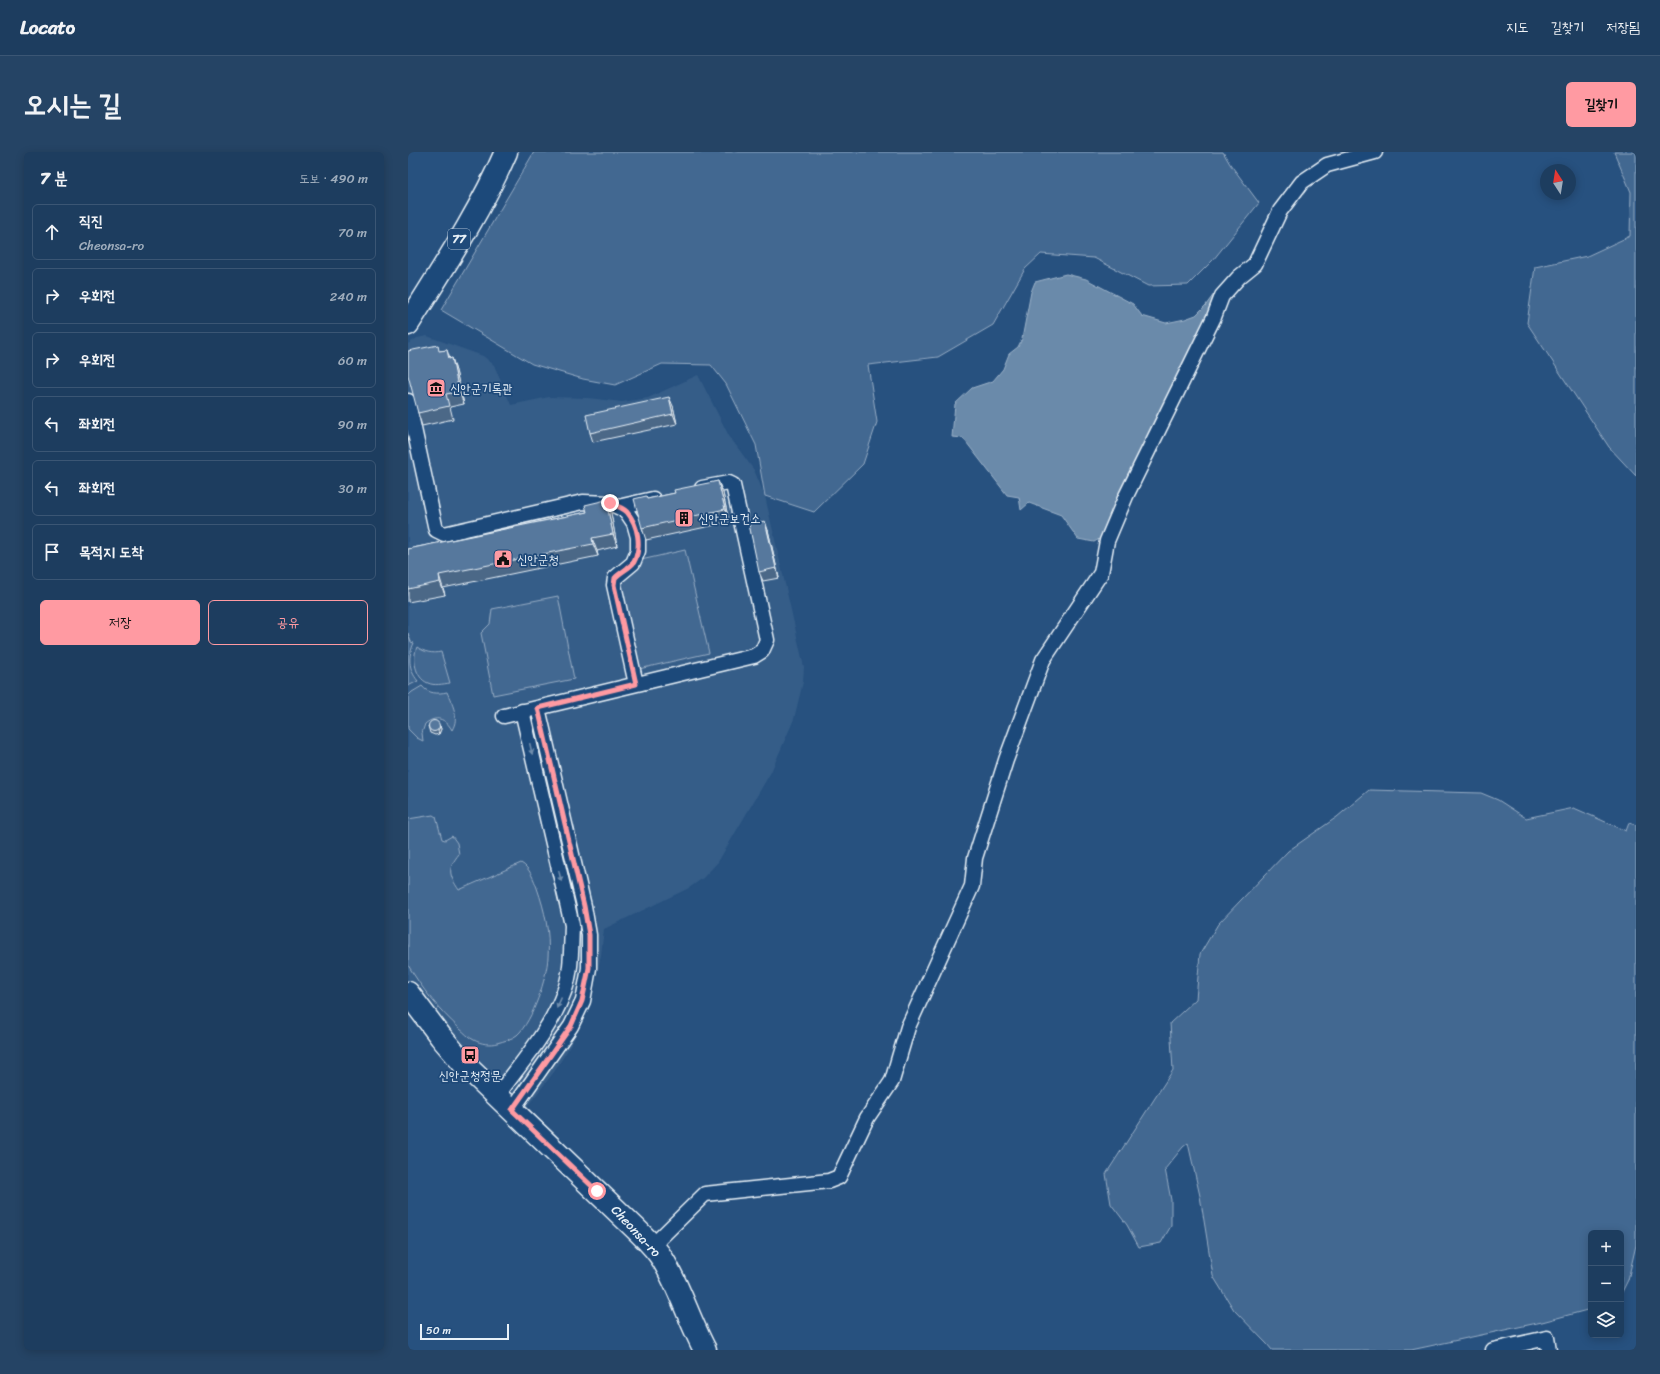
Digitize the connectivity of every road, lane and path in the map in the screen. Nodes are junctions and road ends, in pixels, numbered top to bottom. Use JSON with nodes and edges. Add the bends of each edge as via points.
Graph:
{"nodes":[{"id":1,"x":506,"y":152,"type":"edge"},
{"id":2,"x":1376,"y":152,"type":"edge"},
{"id":3,"x":408,"y":324,"type":"edge"},
{"id":4,"x":408,"y":401,"type":"edge"},
{"id":5,"x":692,"y":491,"type":"edge"},
{"id":6,"x":662,"y":497,"type":"edge"},
{"id":7,"x":618,"y":507,"type":"junction"},
{"id":8,"x":636,"y":684,"type":"junction"},
{"id":9,"x":538,"y":708,"type":"junction"},
{"id":10,"x":522,"y":711,"type":"junction"},
{"id":11,"x":504,"y":716,"type":"dead end"},
{"id":12,"x":408,"y":993,"type":"edge"},
{"id":13,"x":504,"y":1103,"type":"junction"},
{"id":14,"x":652,"y":1246,"type":"junction"},
{"id":15,"x":1548,"y":1344,"type":"edge"},
{"id":16,"x":705,"y":1350,"type":"edge"},
{"id":17,"x":1493,"y":1350,"type":"edge"}],
"edges":[{"from":1,"to":3,"type":"main road","number":"77","via":[[491,185]]},
{"from":2,"to":14,"type":"street","via":[[1327,165],[1302,182],[1280,211],[1255,264],[1222,296],[1126,496],[1107,541],[1101,573],[1043,660],[1006,760],[975,858],[972,886],[908,1026],[892,1081],[867,1118],[839,1177],[830,1181],[705,1194]]},
{"from":4,"to":7,"type":"street","via":[[436,530],[444,534],[583,502],[610,503]]},
{"from":5,"to":8,"type":"street","via":[[728,482],[733,485],[767,640],[762,651],[754,656]]},
{"from":6,"to":7,"type":"street"},
{"from":7,"to":8,"type":"street","via":[[626,511],[634,523],[638,537],[638,551],[633,563],[615,578],[614,585]]},
{"from":8,"to":9,"type":"street"},
{"from":9,"to":10,"type":"street"},
{"from":9,"to":13,"type":"street","via":[[584,906],[589,935],[589,968],[582,1001],[571,1026]]},
{"from":10,"to":11,"type":"street"},
{"from":10,"to":13,"type":"street","one_way":true,"via":[[572,925],[571,958],[565,991],[553,1017]]},
{"from":12,"to":13,"type":"main road","name":"Cheonsa-ro","via":[[464,1064]]},
{"from":13,"to":14,"type":"main road","name":"Cheonsa-ro"},
{"from":14,"to":16,"type":"main road","name":"Cheonsa-ro","via":[[673,1278]]},
{"from":15,"to":17,"type":"street"}]}
